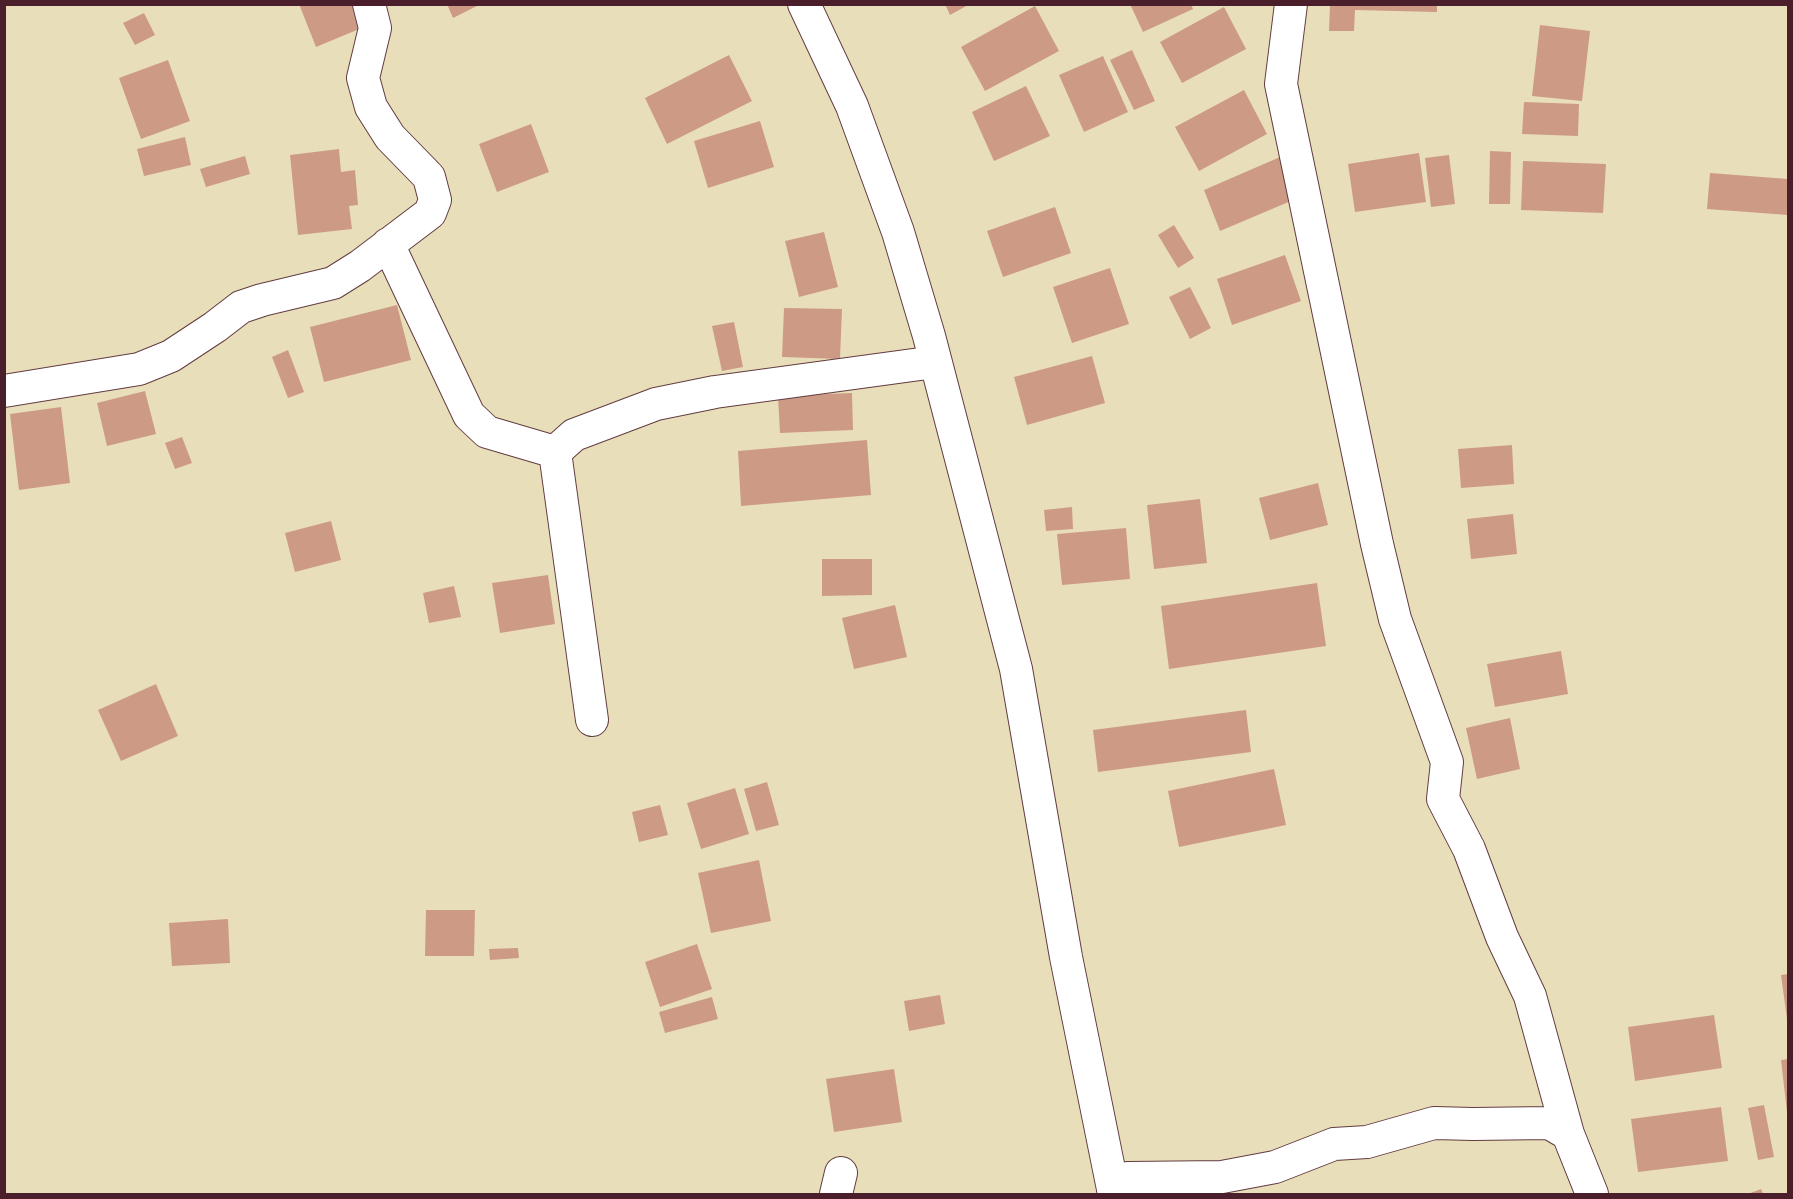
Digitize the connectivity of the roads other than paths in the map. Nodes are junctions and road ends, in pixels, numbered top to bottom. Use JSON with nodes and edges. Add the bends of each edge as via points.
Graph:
{"nodes":[{"id":1,"x":369,"y":4,"type":"edge"},
{"id":2,"x":804,"y":4,"type":"edge"},
{"id":3,"x":1292,"y":4,"type":"edge"},
{"id":4,"x":388,"y":244,"type":"junction"},
{"id":5,"x":935,"y":362,"type":"junction"},
{"id":6,"x":4,"y":391,"type":"edge"},
{"id":7,"x":555,"y":452,"type":"junction"},
{"id":8,"x":592,"y":720,"type":"dead end"},
{"id":9,"x":1568,"y":1134,"type":"junction"},
{"id":10,"x":1113,"y":1187,"type":"edge"},
{"id":11,"x":1592,"y":1194,"type":"edge"}],
"edges":[{"from":1,"to":4,"type":"street","via":[[375,28],[363,78],[370,107],[390,137],[429,177],[435,200],[430,213]]},
{"from":2,"to":5,"type":"street","via":[[856,116],[898,232]]},
{"from":3,"to":9,"type":"street","via":[[1281,84],[1395,619],[1447,762],[1443,799],[1469,849],[1530,996]]},
{"from":4,"to":6,"type":"street","via":[[333,283],[241,307],[171,356],[139,369]]},
{"from":4,"to":7,"type":"street","via":[[469,415],[487,432]]},
{"from":5,"to":7,"type":"street","via":[[715,392],[656,404],[574,435]]},
{"from":5,"to":10,"type":"street","via":[[1016,669],[1066,957]]},
{"from":7,"to":8,"type":"street"},
{"from":9,"to":10,"type":"street","via":[[1549,1123],[1434,1123],[1367,1142],[1334,1144],[1275,1167],[1222,1177],[1129,1178]]},
{"from":9,"to":11,"type":"street"}]}
